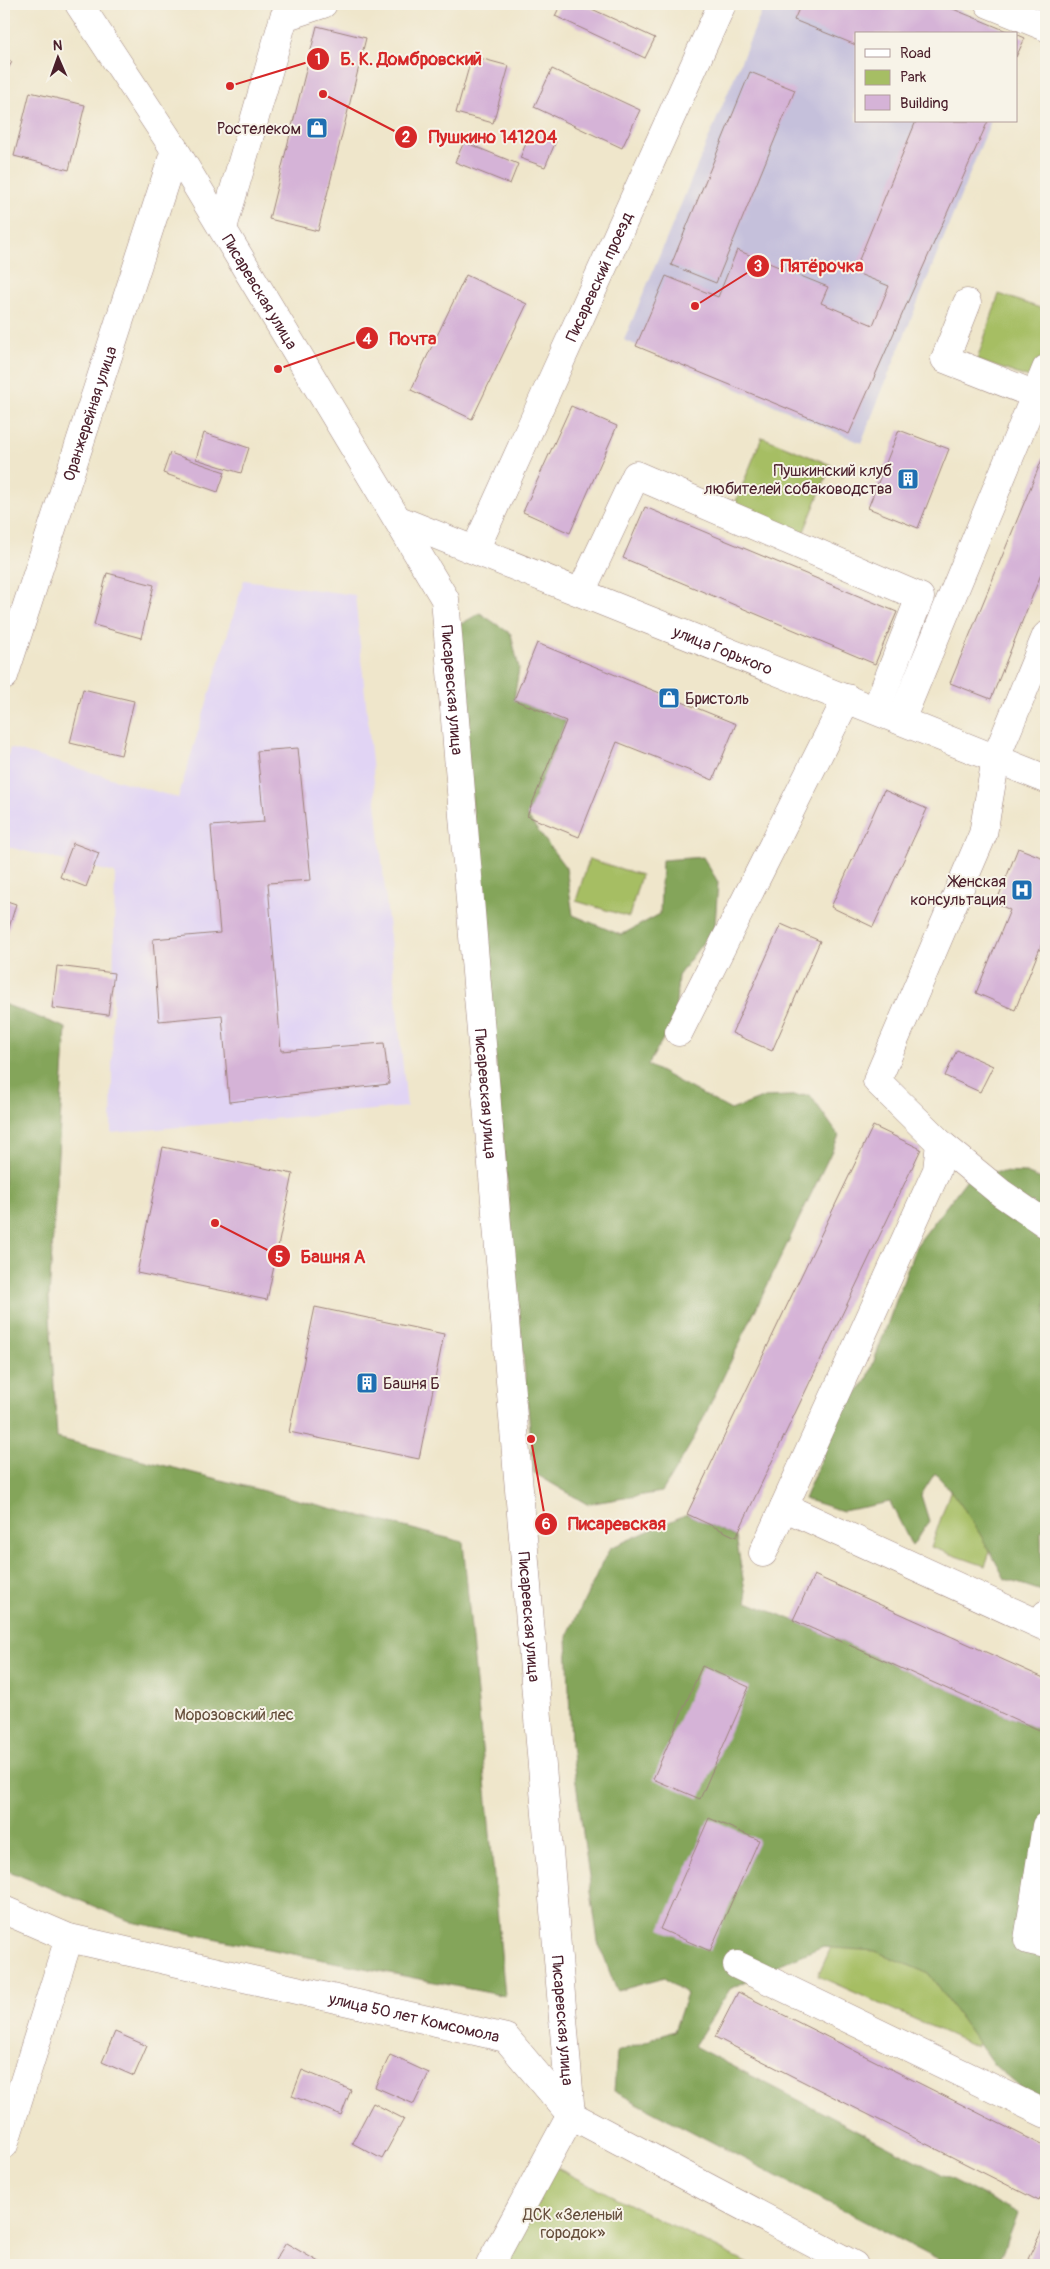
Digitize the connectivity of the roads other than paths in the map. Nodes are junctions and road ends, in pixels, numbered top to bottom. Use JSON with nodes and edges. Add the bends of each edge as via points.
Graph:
{"nodes":[{"id":1,"x":79,"y":4,"type":"edge"},
{"id":2,"x":323,"y":4,"type":"edge"},
{"id":3,"x":722,"y":4,"type":"edge"},
{"id":4,"x":989,"y":4,"type":"edge"},
{"id":5,"x":1046,"y":28,"type":"edge"},
{"id":6,"x":176,"y":150,"type":"junction"},
{"id":7,"x":223,"y":228,"type":"junction"},
{"id":8,"x":967,"y":303,"type":"dead end"},
{"id":9,"x":1046,"y":369,"type":"edge"},
{"id":10,"x":1041,"y":396,"type":"edge"},
{"id":11,"x":399,"y":520,"type":"junction"},
{"id":12,"x":475,"y":550,"type":"junction"},
{"id":13,"x":581,"y":592,"type":"junction"},
{"id":14,"x":1046,"y":636,"type":"edge"},
{"id":15,"x":4,"y":676,"type":"edge"},
{"id":16,"x":847,"y":698,"type":"junction"},
{"id":17,"x":876,"y":710,"type":"junction"},
{"id":18,"x":901,"y":720,"type":"junction"},
{"id":19,"x":996,"y":758,"type":"junction"},
{"id":20,"x":1046,"y":779,"type":"edge"},
{"id":21,"x":679,"y":1032,"type":"dead end"},
{"id":22,"x":940,"y":1143,"type":"junction"},
{"id":23,"x":1046,"y":1224,"type":"edge"},
{"id":24,"x":784,"y":1507,"type":"junction"},
{"id":25,"x":763,"y":1553,"type":"dead end"},
{"id":26,"x":1046,"y":1614,"type":"edge"},
{"id":27,"x":1046,"y":1826,"type":"edge"},
{"id":28,"x":4,"y":1910,"type":"edge"},
{"id":29,"x":69,"y":1938,"type":"junction"},
{"id":30,"x":1046,"y":1944,"type":"edge"},
{"id":31,"x":737,"y":1965,"type":"dead end"},
{"id":32,"x":1046,"y":2114,"type":"edge"},
{"id":33,"x":571,"y":2115,"type":"junction"},
{"id":34,"x":4,"y":2145,"type":"edge"},
{"id":35,"x":490,"y":2265,"type":"edge"},
{"id":36,"x":854,"y":2265,"type":"edge"}],
"edges":[{"from":1,"to":6,"type":"street","name":"Писаревская улица"},
{"from":2,"to":7,"type":"street","via":[[284,17]]},
{"from":3,"to":12,"type":"street","name":"Писаревский проезд"},
{"from":4,"to":5,"type":"street"},
{"from":6,"to":7,"type":"street","name":"Писаревская улица"},
{"from":6,"to":15,"type":"street","name":"Оранжерейная улица"},
{"from":7,"to":11,"type":"street","name":"Писаревская улица"},
{"from":8,"to":10,"type":"street","via":[[945,360]]},
{"from":9,"to":10,"type":"street"},
{"from":10,"to":18,"type":"street"},
{"from":11,"to":12,"type":"street","name":"улица Горького"},
{"from":11,"to":33,"type":"street","name":"Писаревская улица","via":[[445,599]]},
{"from":12,"to":13,"type":"street","name":"улица Горького"},
{"from":13,"to":16,"type":"street","name":"улица Горького"},
{"from":13,"to":17,"type":"street","via":[[636,474],[920,597]]},
{"from":14,"to":19,"type":"street"},
{"from":16,"to":17,"type":"street","name":"улица Горького"},
{"from":16,"to":21,"type":"street"},
{"from":17,"to":18,"type":"street","name":"улица Горького"},
{"from":18,"to":19,"type":"street","name":"улица Горького"},
{"from":19,"to":20,"type":"street","name":"улица Горького"},
{"from":19,"to":22,"type":"street","via":[[983,834],[877,1081]]},
{"from":22,"to":23,"type":"street","via":[[1001,1193]]},
{"from":22,"to":24,"type":"street","via":[[937,1170]]},
{"from":24,"to":25,"type":"street"},
{"from":24,"to":26,"type":"street","via":[[1042,1625]]},
{"from":27,"to":30,"type":"street","via":[[1028,1940]]},
{"from":28,"to":29,"type":"street","name":"улица 50 лет Комсомола"},
{"from":29,"to":33,"type":"street","name":"улица 50 лет Комсомола","via":[[506,2038]]},
{"from":29,"to":34,"type":"street"},
{"from":31,"to":32,"type":"street"},
{"from":33,"to":35,"type":"street"},
{"from":33,"to":36,"type":"street","name":"улица 50 лет Комсомола"}]}
